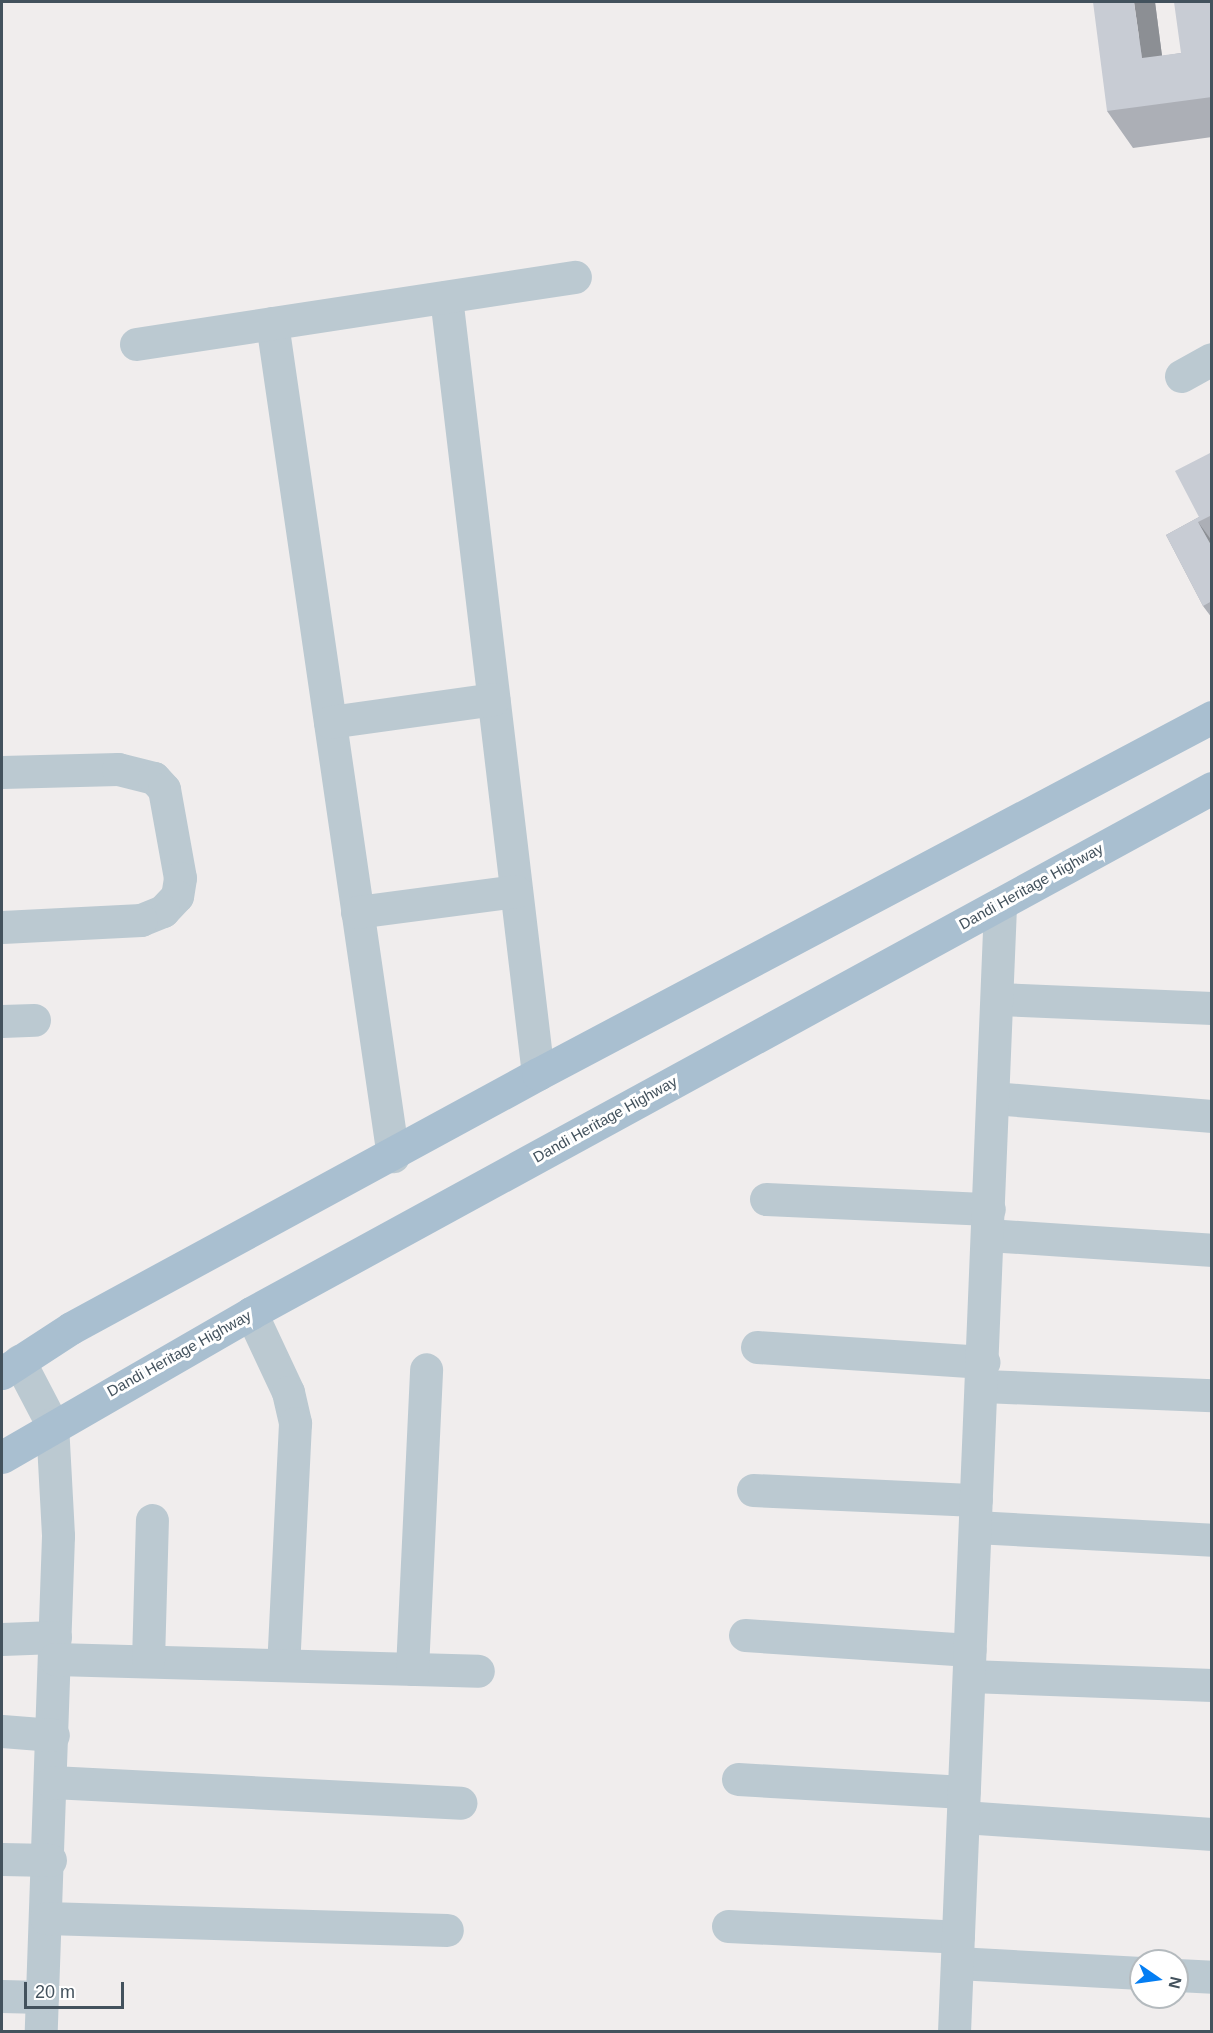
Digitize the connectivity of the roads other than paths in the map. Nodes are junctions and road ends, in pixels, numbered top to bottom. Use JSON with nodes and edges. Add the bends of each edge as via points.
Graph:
{"nodes":[{"id":1,"x":574,"y":277,"type":"dead end"},
{"id":2,"x":446,"y":297,"type":"junction"},
{"id":3,"x":272,"y":323,"type":"junction"},
{"id":4,"x":136,"y":344,"type":"dead end"},
{"id":5,"x":1212,"y":359,"type":"edge"},
{"id":6,"x":1181,"y":376,"type":"dead end"},
{"id":7,"x":493,"y":699,"type":"junction"},
{"id":8,"x":1212,"y":717,"type":"edge"},
{"id":9,"x":330,"y":722,"type":"junction"},
{"id":10,"x":2,"y":772,"type":"edge"},
{"id":11,"x":1212,"y":788,"type":"edge"},
{"id":12,"x":516,"y":891,"type":"junction"},
{"id":13,"x":1000,"y":904,"type":"junction"},
{"id":14,"x":357,"y":912,"type":"junction"},
{"id":15,"x":2,"y":927,"type":"edge"},
{"id":16,"x":997,"y":999,"type":"junction"},
{"id":17,"x":1212,"y":1008,"type":"edge"},
{"id":18,"x":34,"y":1020,"type":"dead end"},
{"id":19,"x":2,"y":1022,"type":"edge"},
{"id":20,"x":538,"y":1074,"type":"junction"},
{"id":21,"x":993,"y":1098,"type":"junction"},
{"id":22,"x":1212,"y":1116,"type":"edge"},
{"id":23,"x":393,"y":1156,"type":"junction"},
{"id":24,"x":766,"y":1199,"type":"dead end"},
{"id":25,"x":989,"y":1222,"type":"junction"},
{"id":26,"x":1212,"y":1250,"type":"edge"},
{"id":27,"x":251,"y":1313,"type":"junction"},
{"id":28,"x":757,"y":1347,"type":"dead end"},
{"id":29,"x":10,"y":1367,"type":"edge"},
{"id":30,"x":426,"y":1369,"type":"dead end"},
{"id":31,"x":984,"y":1374,"type":"junction"},
{"id":32,"x":1212,"y":1395,"type":"edge"},
{"id":33,"x":52,"y":1424,"type":"junction"},
{"id":34,"x":2,"y":1456,"type":"edge"},
{"id":35,"x":753,"y":1490,"type":"dead end"},
{"id":36,"x":975,"y":1514,"type":"junction"},
{"id":37,"x":152,"y":1520,"type":"dead end"},
{"id":38,"x":1212,"y":1540,"type":"edge"},
{"id":39,"x":745,"y":1635,"type":"dead end"},
{"id":40,"x":2,"y":1639,"type":"edge"},
{"id":41,"x":55,"y":1648,"type":"junction"},
{"id":42,"x":148,"y":1661,"type":"junction"},
{"id":43,"x":969,"y":1663,"type":"junction"},
{"id":44,"x":283,"y":1665,"type":"junction"},
{"id":45,"x":412,"y":1669,"type":"junction"},
{"id":46,"x":478,"y":1671,"type":"dead end"},
{"id":47,"x":1212,"y":1685,"type":"edge"},
{"id":48,"x":2,"y":1731,"type":"edge"},
{"id":49,"x":53,"y":1735,"type":"junction"},
{"id":50,"x":738,"y":1779,"type":"dead end"},
{"id":51,"x":52,"y":1782,"type":"junction"},
{"id":52,"x":460,"y":1803,"type":"dead end"},
{"id":53,"x":963,"y":1805,"type":"junction"},
{"id":54,"x":1212,"y":1834,"type":"edge"},
{"id":55,"x":2,"y":1859,"type":"edge"},
{"id":56,"x":50,"y":1860,"type":"junction"},
{"id":57,"x":46,"y":1918,"type":"junction"},
{"id":58,"x":728,"y":1926,"type":"dead end"},
{"id":59,"x":447,"y":1930,"type":"dead end"},
{"id":60,"x":957,"y":1950,"type":"junction"},
{"id":61,"x":1129,"y":1972,"type":"edge"},
{"id":62,"x":1189,"y":1976,"type":"edge"},
{"id":63,"x":1212,"y":1977,"type":"edge"},
{"id":64,"x":2,"y":1996,"type":"edge"},
{"id":65,"x":42,"y":1997,"type":"junction"},
{"id":66,"x":41,"y":2031,"type":"edge"},
{"id":67,"x":954,"y":2031,"type":"edge"}],
"edges":[{"from":1,"to":2,"type":"street"},
{"from":2,"to":3,"type":"street"},
{"from":2,"to":7,"type":"street"},
{"from":3,"to":4,"type":"street"},
{"from":3,"to":9,"type":"street"},
{"from":5,"to":6,"type":"street"},
{"from":7,"to":9,"type":"street"},
{"from":7,"to":12,"type":"street"},
{"from":8,"to":20,"type":"main road"},
{"from":9,"to":14,"type":"street"},
{"from":10,"to":15,"type":"street","via":[[118,769],[154,778],[164,789],[180,878],[177,896],[163,911],[141,920]]},
{"from":11,"to":13,"type":"main road","name":"Dandi Heritage Highway"},
{"from":12,"to":14,"type":"street"},
{"from":12,"to":20,"type":"street"},
{"from":13,"to":16,"type":"street"},
{"from":13,"to":27,"type":"main road","name":"Dandi Heritage Highway"},
{"from":14,"to":23,"type":"street"},
{"from":16,"to":17,"type":"street"},
{"from":16,"to":21,"type":"street"},
{"from":18,"to":19,"type":"street"},
{"from":20,"to":23,"type":"main road"},
{"from":21,"to":22,"type":"street"},
{"from":21,"to":25,"type":"street"},
{"from":23,"to":29,"type":"main road"},
{"from":24,"to":25,"type":"street"},
{"from":25,"to":26,"type":"street"},
{"from":25,"to":31,"type":"street"},
{"from":27,"to":33,"type":"main road","name":"Dandi Heritage Highway"},
{"from":27,"to":44,"type":"street","via":[[288,1392],[295,1423]]},
{"from":28,"to":31,"type":"street"},
{"from":29,"to":33,"type":"street"},
{"from":30,"to":45,"type":"street"},
{"from":31,"to":32,"type":"street"},
{"from":31,"to":36,"type":"street"},
{"from":33,"to":34,"type":"main road","name":"Dandi Heritage Highway"},
{"from":33,"to":41,"type":"street","via":[[58,1536]]},
{"from":35,"to":36,"type":"street"},
{"from":36,"to":38,"type":"street"},
{"from":36,"to":43,"type":"street"},
{"from":37,"to":42,"type":"street"},
{"from":39,"to":43,"type":"street"},
{"from":40,"to":41,"type":"street"},
{"from":41,"to":42,"type":"street"},
{"from":41,"to":49,"type":"street"},
{"from":42,"to":44,"type":"street"},
{"from":43,"to":47,"type":"street"},
{"from":43,"to":53,"type":"street"},
{"from":44,"to":45,"type":"street"},
{"from":45,"to":46,"type":"street"},
{"from":48,"to":49,"type":"street"},
{"from":49,"to":51,"type":"street"},
{"from":50,"to":53,"type":"street"},
{"from":51,"to":52,"type":"street"},
{"from":51,"to":56,"type":"street"},
{"from":53,"to":54,"type":"street"},
{"from":53,"to":60,"type":"street"},
{"from":55,"to":56,"type":"street"},
{"from":56,"to":57,"type":"street"},
{"from":57,"to":59,"type":"street"},
{"from":57,"to":65,"type":"street"},
{"from":58,"to":60,"type":"street"},
{"from":60,"to":61,"type":"street"},
{"from":60,"to":67,"type":"street"},
{"from":62,"to":63,"type":"street"},
{"from":64,"to":65,"type":"street"},
{"from":65,"to":66,"type":"street"}]}
